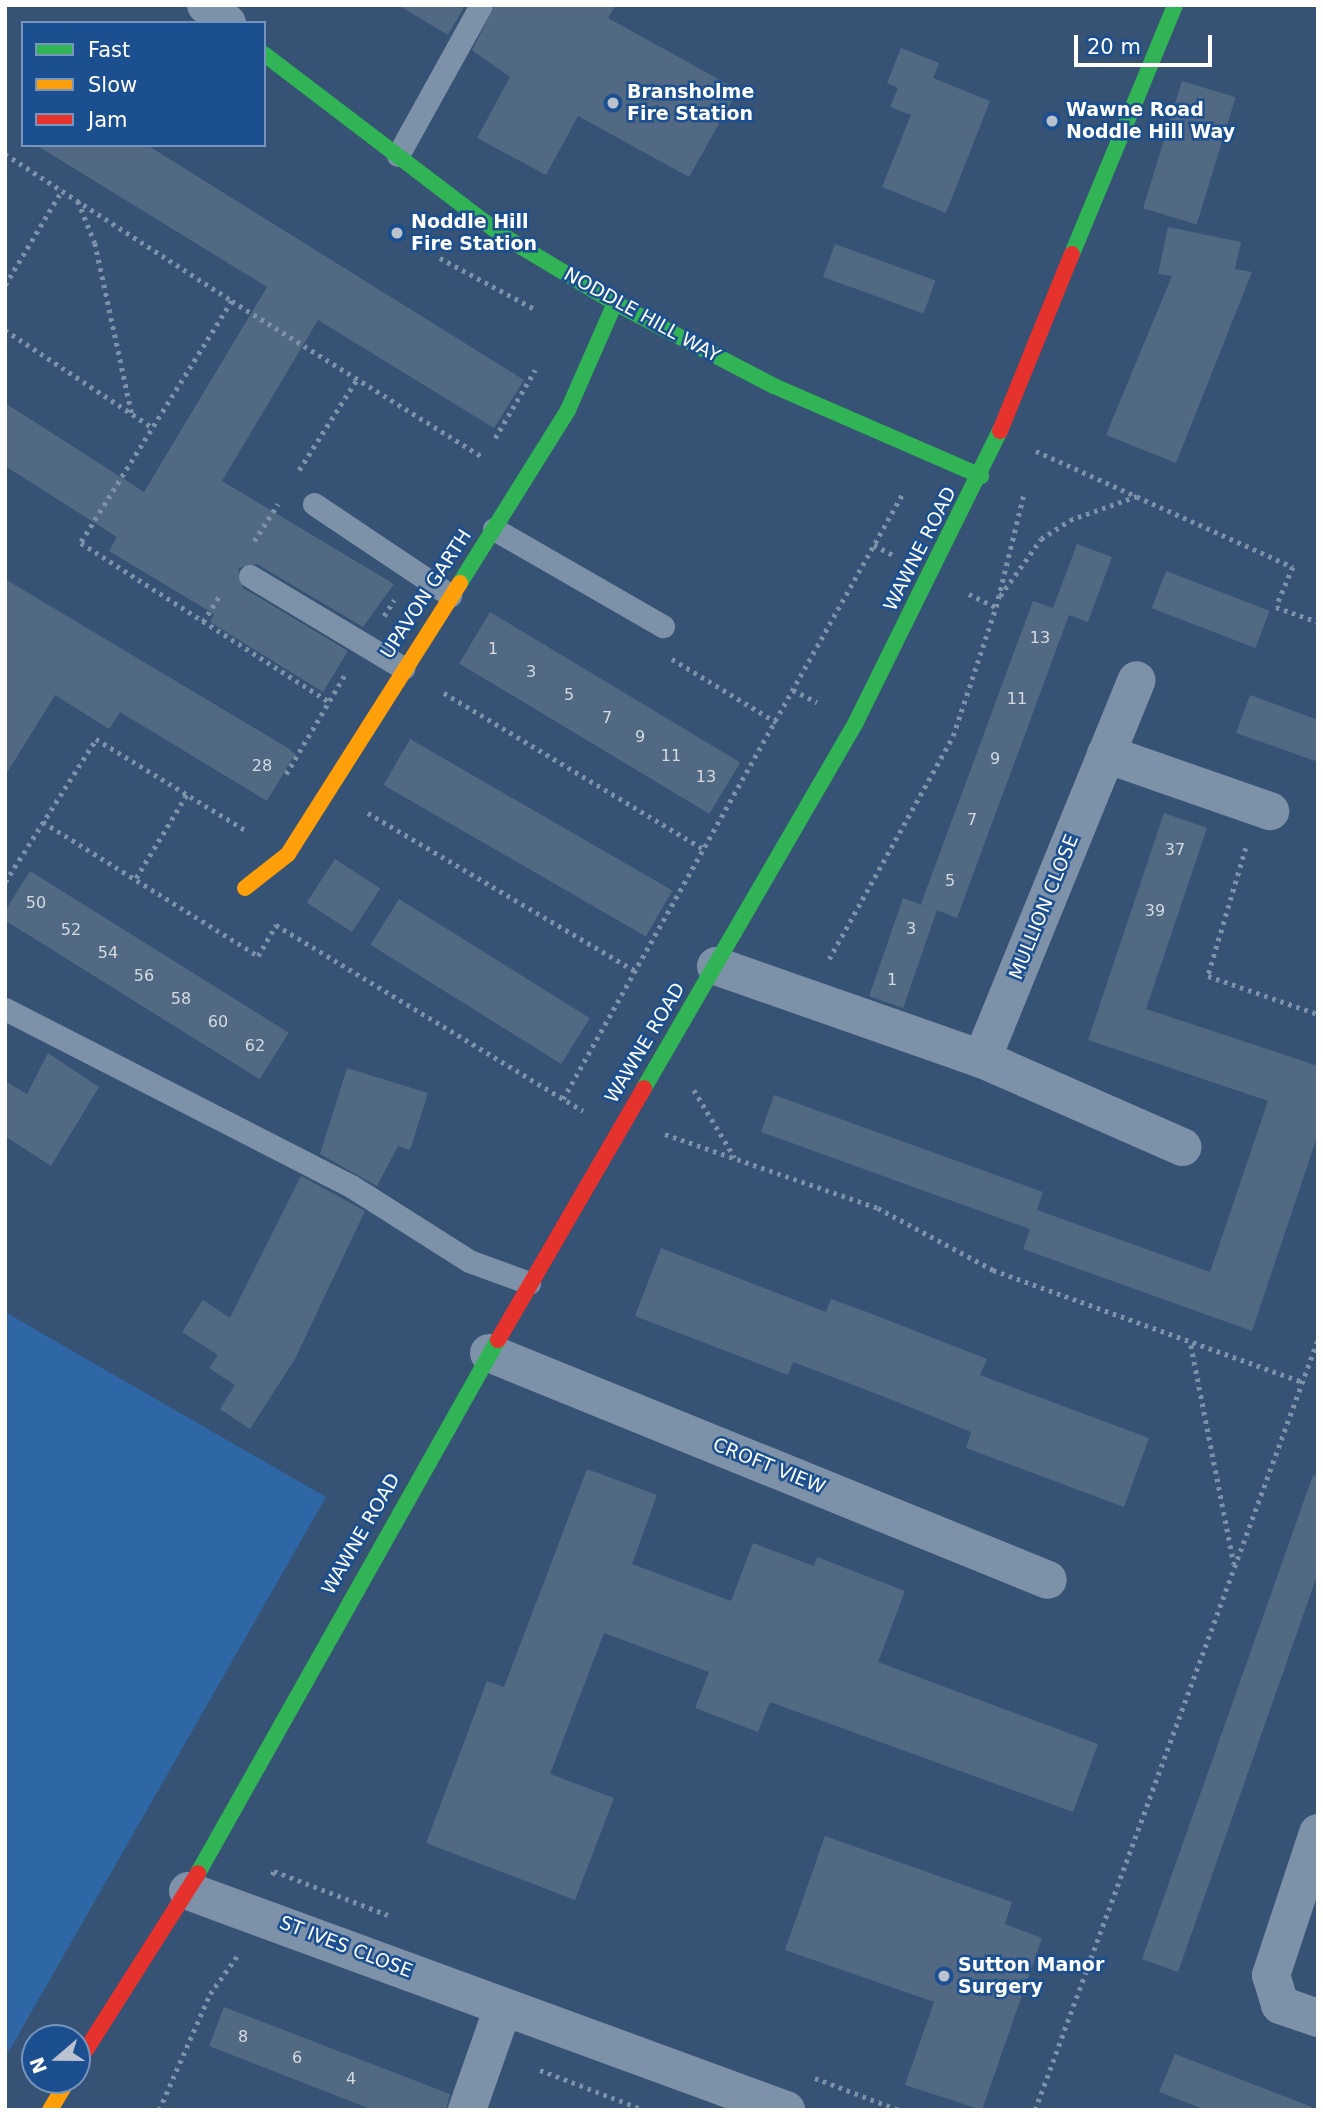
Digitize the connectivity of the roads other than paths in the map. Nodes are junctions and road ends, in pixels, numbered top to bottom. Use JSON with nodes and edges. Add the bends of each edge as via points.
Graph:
{"nodes":[{"id":1,"x":206,"y":5,"type":"edge"},
{"id":2,"x":481,"y":5,"type":"edge"},
{"id":3,"x":1175,"y":5,"type":"edge"},
{"id":4,"x":225,"y":21,"type":"edge"},
{"id":5,"x":266,"y":56,"type":"edge"},
{"id":6,"x":398,"y":155,"type":"junction"},
{"id":7,"x":615,"y":303,"type":"junction"},
{"id":8,"x":981,"y":476,"type":"junction"},
{"id":9,"x":314,"y":504,"type":"dead end"},
{"id":10,"x":494,"y":529,"type":"junction"},
{"id":11,"x":250,"y":576,"type":"dead end"},
{"id":12,"x":450,"y":595,"type":"junction"},
{"id":13,"x":663,"y":626,"type":"road end"},
{"id":14,"x":403,"y":668,"type":"junction"},
{"id":15,"x":1137,"y":680,"type":"dead end"},
{"id":16,"x":1106,"y":754,"type":"junction"},
{"id":17,"x":1264,"y":809,"type":"road end"},
{"id":18,"x":244,"y":888,"type":"dead end"},
{"id":19,"x":716,"y":966,"type":"junction"},
{"id":20,"x":5,"y":1009,"type":"edge"},
{"id":21,"x":982,"y":1059,"type":"junction"},
{"id":22,"x":1182,"y":1147,"type":"dead end"},
{"id":23,"x":529,"y":1283,"type":"junction"},
{"id":24,"x":489,"y":1353,"type":"junction"},
{"id":25,"x":1048,"y":1580,"type":"dead end"},
{"id":26,"x":1318,"y":1833,"type":"edge"},
{"id":27,"x":188,"y":1891,"type":"junction"},
{"id":28,"x":503,"y":2008,"type":"junction"},
{"id":29,"x":1318,"y":2018,"type":"edge"},
{"id":30,"x":91,"y":2040,"type":"edge"},
{"id":31,"x":60,"y":2094,"type":"edge"},
{"id":32,"x":50,"y":2110,"type":"edge"},
{"id":33,"x":467,"y":2110,"type":"edge"},
{"id":34,"x":786,"y":2110,"type":"edge"}],
"edges":[{"from":1,"to":4,"type":"street"},
{"from":2,"to":6,"type":"lane"},
{"from":3,"to":8,"type":"street","name":"WAWNE ROAD"},
{"from":5,"to":6,"type":"street","name":"NODDLE HILL WAY"},
{"from":6,"to":7,"type":"street","name":"NODDLE HILL WAY","via":[[500,234]]},
{"from":7,"to":8,"type":"street","name":"NODDLE HILL WAY","via":[[774,386]]},
{"from":7,"to":10,"type":"street","name":"UPAVON GARTH","via":[[568,410]]},
{"from":8,"to":19,"type":"street","name":"WAWNE ROAD","via":[[856,722]]},
{"from":9,"to":12,"type":"lane"},
{"from":10,"to":12,"type":"street","name":"UPAVON GARTH"},
{"from":10,"to":13,"type":"lane"},
{"from":11,"to":14,"type":"lane"},
{"from":12,"to":14,"type":"street","name":"UPAVON GARTH"},
{"from":14,"to":18,"type":"street","name":"UPAVON GARTH","via":[[288,854]]},
{"from":15,"to":16,"type":"street","name":"MULLION CLOSE"},
{"from":16,"to":17,"type":"street"},
{"from":16,"to":21,"type":"street","name":"MULLION CLOSE"},
{"from":19,"to":21,"type":"street"},
{"from":19,"to":23,"type":"street","name":"WAWNE ROAD"},
{"from":20,"to":23,"type":"lane","via":[[351,1186],[469,1261]]},
{"from":21,"to":22,"type":"street"},
{"from":23,"to":24,"type":"street","name":"WAWNE ROAD"},
{"from":24,"to":25,"type":"street","name":"CROFT VIEW"},
{"from":24,"to":27,"type":"street","name":"WAWNE ROAD"},
{"from":26,"to":29,"type":"street","via":[[1271,1975],[1280,2005]]},
{"from":27,"to":28,"type":"street","name":"ST IVES CLOSE"},
{"from":27,"to":30,"type":"street","name":"WAWNE ROAD","via":[[135,1964]]},
{"from":28,"to":33,"type":"street"},
{"from":28,"to":34,"type":"street","name":"ST IVES CLOSE"},
{"from":31,"to":32,"type":"street"}]}
